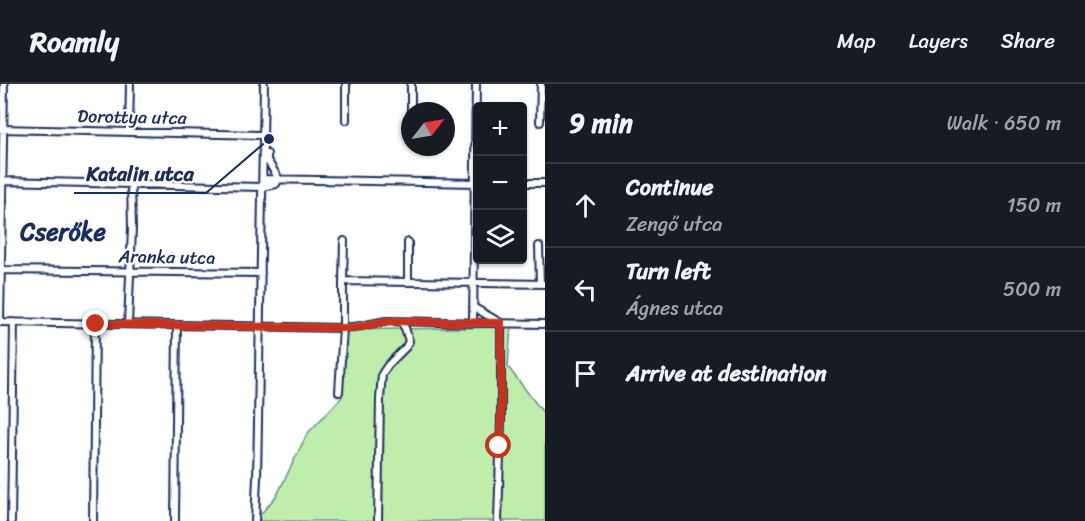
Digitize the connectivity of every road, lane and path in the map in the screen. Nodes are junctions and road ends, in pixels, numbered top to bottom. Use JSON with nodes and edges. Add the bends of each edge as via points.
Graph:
{"nodes":[{"id":1,"x":4,"y":84,"type":"edge"},
{"id":2,"x":130,"y":84,"type":"edge"},
{"id":3,"x":264,"y":84,"type":"edge"},
{"id":4,"x":346,"y":84,"type":"edge"},
{"id":5,"x":411,"y":84,"type":"edge"},
{"id":6,"x":476,"y":84,"type":"edge"},
{"id":7,"x":541,"y":84,"type":"edge"},
{"id":8,"x":411,"y":102,"type":"edge"},
{"id":9,"x":346,"y":120,"type":"dead end"},
{"id":10,"x":540,"y":122,"type":"dead end"},
{"id":11,"x":263,"y":127,"type":"junction"},
{"id":12,"x":2,"y":129,"type":"edge"},
{"id":13,"x":129,"y":131,"type":"junction"},
{"id":14,"x":263,"y":135,"type":"junction"},
{"id":15,"x":476,"y":156,"type":"edge"},
{"id":16,"x":279,"y":179,"type":"junction"},
{"id":17,"x":1,"y":181,"type":"edge"},
{"id":18,"x":473,"y":182,"type":"edge"},
{"id":19,"x":131,"y":183,"type":"junction"},
{"id":20,"x":262,"y":183,"type":"junction"},
{"id":21,"x":527,"y":183,"type":"edge"},
{"id":22,"x":545,"y":183,"type":"edge"},
{"id":23,"x":475,"y":210,"type":"edge"},
{"id":24,"x":344,"y":241,"type":"dead end"},
{"id":25,"x":408,"y":242,"type":"dead end"},
{"id":26,"x":539,"y":246,"type":"dead end"},
{"id":27,"x":0,"y":270,"type":"edge"},
{"id":28,"x":130,"y":271,"type":"junction"},
{"id":29,"x":261,"y":273,"type":"junction"},
{"id":30,"x":343,"y":281,"type":"junction"},
{"id":31,"x":408,"y":282,"type":"junction"},
{"id":32,"x":473,"y":283,"type":"junction"},
{"id":33,"x":542,"y":284,"type":"edge"},
{"id":34,"x":473,"y":307,"type":"junction"},
{"id":35,"x":0,"y":321,"type":"edge"},
{"id":36,"x":14,"y":322,"type":"junction"},
{"id":37,"x":401,"y":322,"type":"junction"},
{"id":38,"x":473,"y":322,"type":"junction"},
{"id":39,"x":501,"y":323,"type":"junction"},
{"id":40,"x":96,"y":324,"type":"junction"},
{"id":41,"x":129,"y":324,"type":"junction"},
{"id":42,"x":545,"y":324,"type":"edge"},
{"id":43,"x":177,"y":325,"type":"junction"},
{"id":44,"x":260,"y":326,"type":"junction"},
{"id":45,"x":343,"y":328,"type":"junction"},
{"id":46,"x":339,"y":392,"type":"dead end"},
{"id":47,"x":11,"y":521,"type":"edge"},
{"id":48,"x":93,"y":521,"type":"edge"},
{"id":49,"x":175,"y":521,"type":"edge"},
{"id":50,"x":255,"y":521,"type":"edge"},
{"id":51,"x":378,"y":521,"type":"edge"},
{"id":52,"x":498,"y":521,"type":"edge"}],
"edges":[{"from":1,"to":12,"type":"street"},
{"from":2,"to":13,"type":"street"},
{"from":3,"to":11,"type":"street"},
{"from":4,"to":9,"type":"street"},
{"from":5,"to":8,"type":"street"},
{"from":6,"to":15,"type":"street"},
{"from":7,"to":10,"type":"street"},
{"from":11,"to":14,"type":"street"},
{"from":11,"to":16,"type":"street","via":[[267,160]]},
{"from":12,"to":13,"type":"street","name":"Dorottya utca"},
{"from":12,"to":17,"type":"street"},
{"from":13,"to":14,"type":"street","name":"Dorottya utca"},
{"from":14,"to":20,"type":"street"},
{"from":16,"to":18,"type":"street"},
{"from":16,"to":20,"type":"street"},
{"from":17,"to":19,"type":"street"},
{"from":17,"to":27,"type":"street"},
{"from":19,"to":20,"type":"street"},
{"from":19,"to":28,"type":"street"},
{"from":20,"to":29,"type":"street"},
{"from":21,"to":22,"type":"street"},
{"from":23,"to":32,"type":"street"},
{"from":24,"to":30,"type":"street"},
{"from":25,"to":31,"type":"street"},
{"from":26,"to":33,"type":"street"},
{"from":27,"to":28,"type":"street","name":"Aranka utca"},
{"from":27,"to":35,"type":"street"},
{"from":28,"to":29,"type":"street","name":"Aranka utca"},
{"from":28,"to":41,"type":"street"},
{"from":29,"to":44,"type":"street"},
{"from":30,"to":31,"type":"street"},
{"from":30,"to":45,"type":"street"},
{"from":31,"to":32,"type":"street"},
{"from":32,"to":33,"type":"street"},
{"from":32,"to":34,"type":"street"},
{"from":34,"to":38,"type":"street"},
{"from":34,"to":39,"type":"street"},
{"from":35,"to":36,"type":"street"},
{"from":36,"to":40,"type":"street"},
{"from":36,"to":47,"type":"street"},
{"from":37,"to":38,"type":"street"},
{"from":37,"to":45,"type":"street"},
{"from":37,"to":51,"type":"street","via":[[409,341],[388,365],[381,382]]},
{"from":38,"to":39,"type":"street"},
{"from":39,"to":42,"type":"street"},
{"from":39,"to":52,"type":"street"},
{"from":40,"to":41,"type":"street"},
{"from":40,"to":48,"type":"street"},
{"from":41,"to":43,"type":"street"},
{"from":43,"to":44,"type":"street"},
{"from":43,"to":49,"type":"street"},
{"from":44,"to":45,"type":"street"},
{"from":44,"to":50,"type":"street"},
{"from":45,"to":46,"type":"street"}]}
